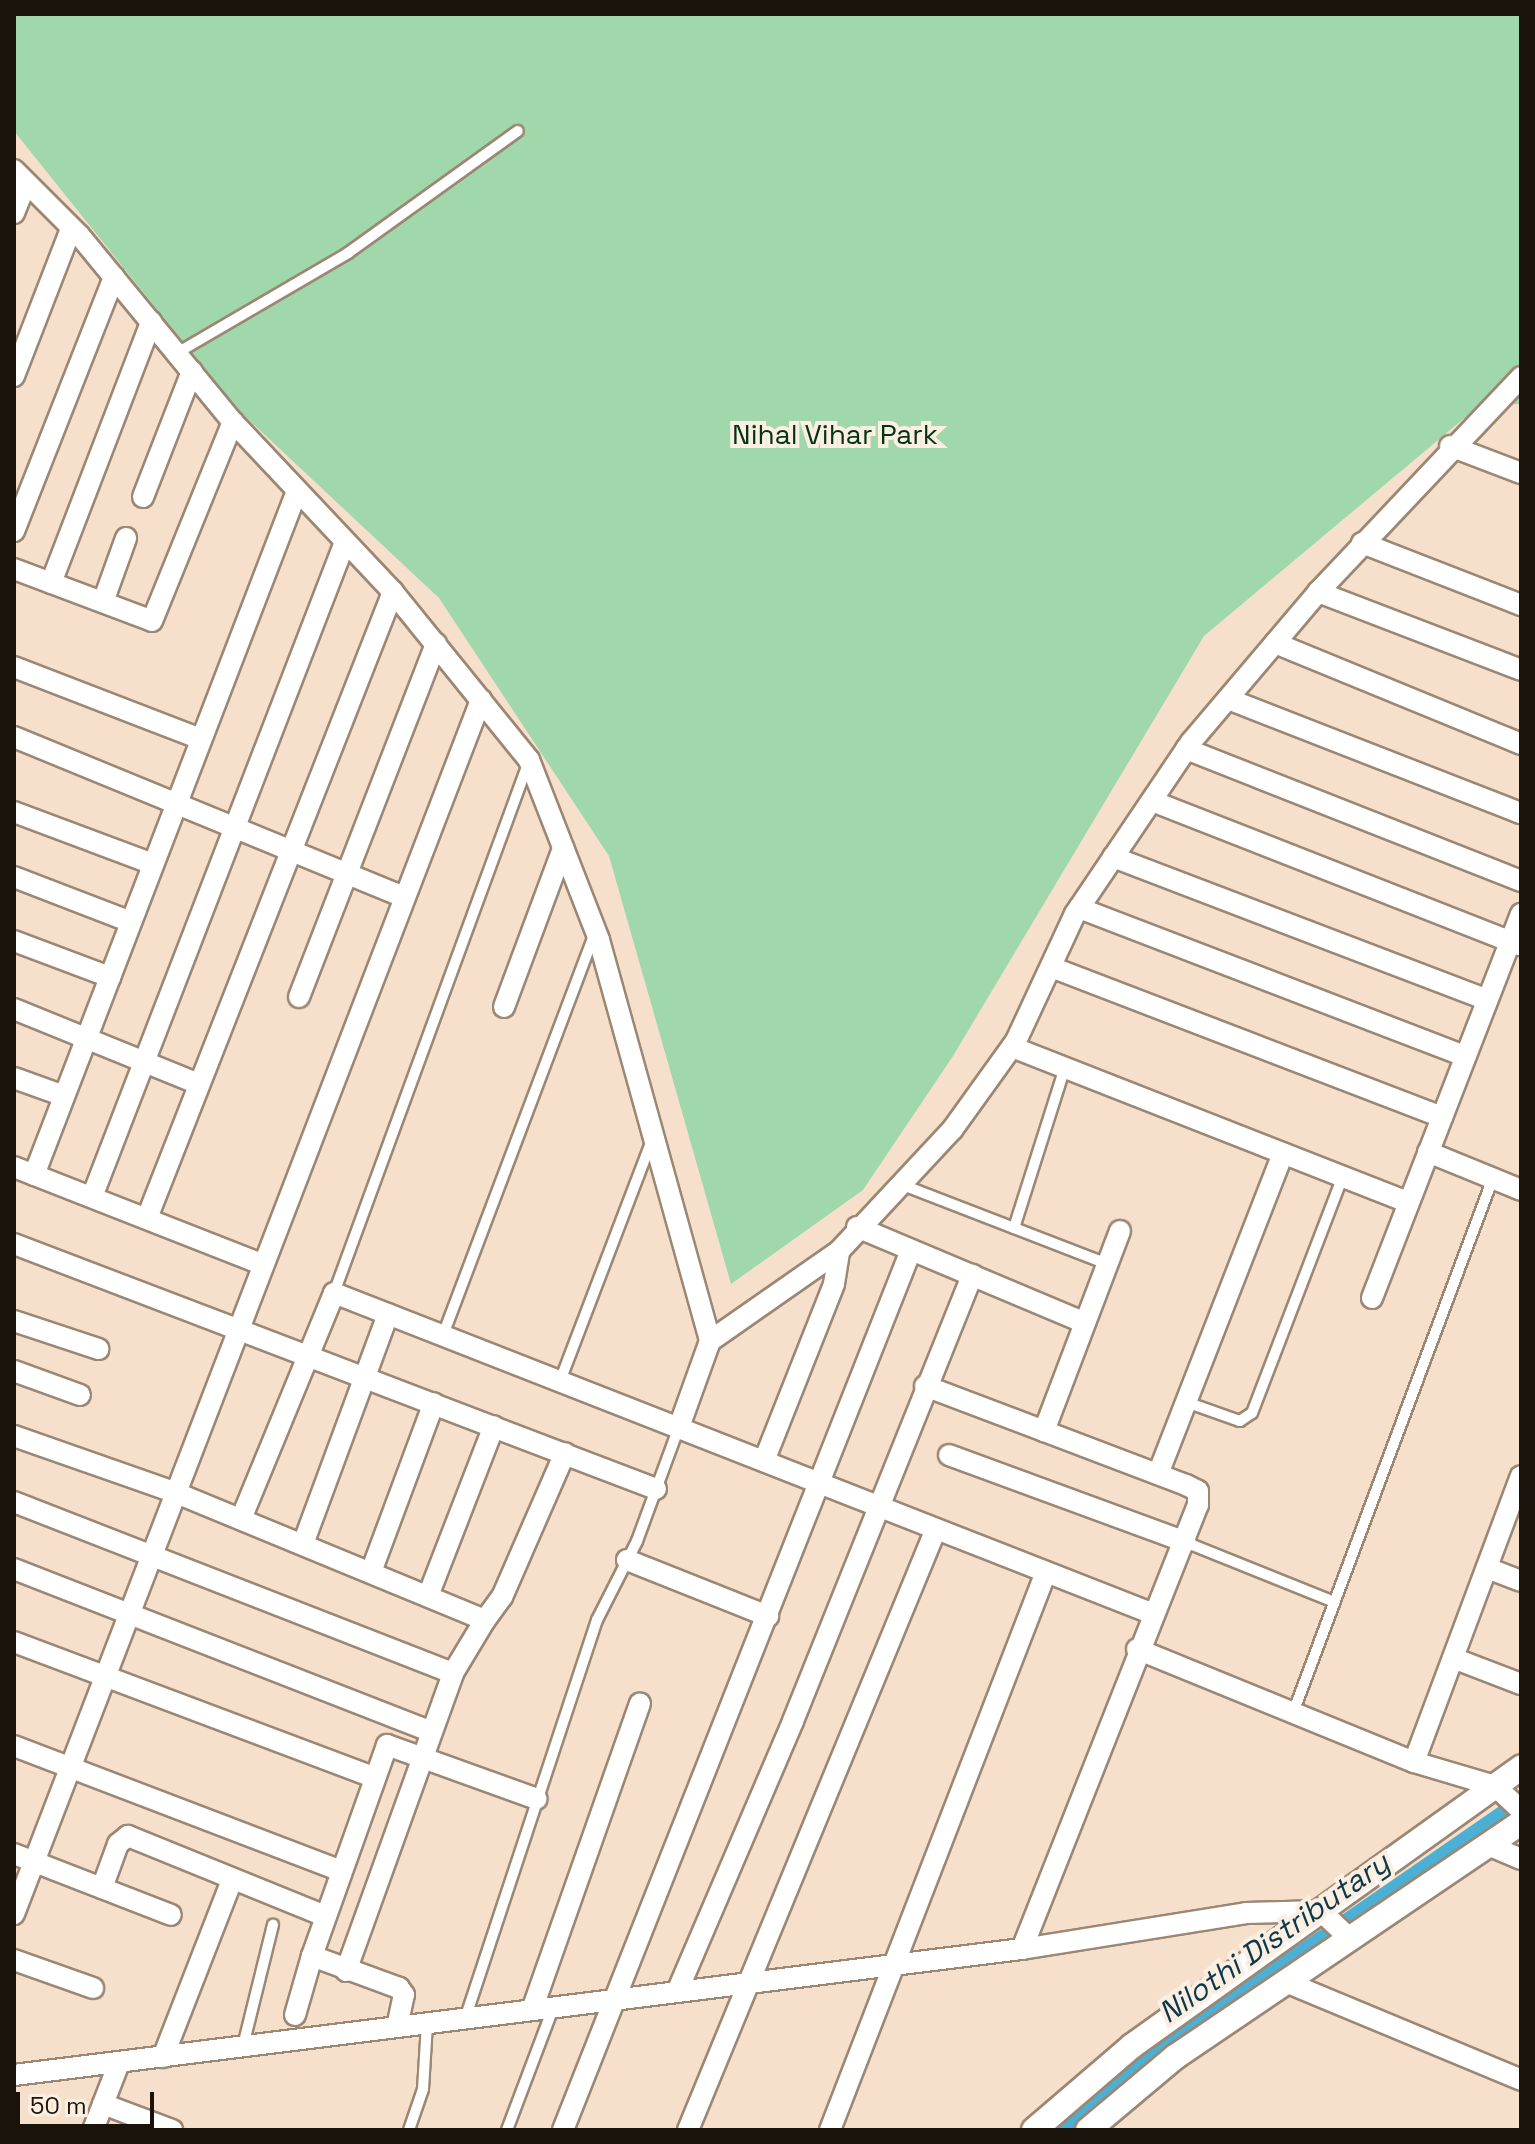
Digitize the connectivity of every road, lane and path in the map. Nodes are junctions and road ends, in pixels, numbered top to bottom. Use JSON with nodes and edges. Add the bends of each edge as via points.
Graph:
{"nodes":[{"id":1,"x":518,"y":131,"type":"dead end"},
{"id":2,"x":20,"y":176,"type":"edge"},
{"id":3,"x":14,"y":213,"type":"edge"},
{"id":4,"x":71,"y":229,"type":"junction"},
{"id":5,"x":114,"y":277,"type":"junction"},
{"id":6,"x":151,"y":322,"type":"junction"},
{"id":7,"x":177,"y":353,"type":"junction"},
{"id":8,"x":192,"y":371,"type":"junction"},
{"id":9,"x":14,"y":376,"type":"edge"},
{"id":10,"x":1521,"y":377,"type":"edge"},
{"id":11,"x":233,"y":422,"type":"junction"},
{"id":12,"x":1450,"y":446,"type":"junction"},
{"id":13,"x":1521,"y":473,"type":"edge"},
{"id":14,"x":297,"y":491,"type":"junction"},
{"id":15,"x":143,"y":497,"type":"dead end"},
{"id":16,"x":14,"y":531,"type":"edge"},
{"id":17,"x":126,"y":538,"type":"dead end"},
{"id":18,"x":345,"y":542,"type":"junction"},
{"id":19,"x":1362,"y":543,"type":"junction"},
{"id":20,"x":14,"y":569,"type":"edge"},
{"id":21,"x":51,"y":583,"type":"junction"},
{"id":22,"x":393,"y":592,"type":"junction"},
{"id":23,"x":1318,"y":592,"type":"junction"},
{"id":24,"x":103,"y":602,"type":"junction"},
{"id":25,"x":1521,"y":605,"type":"edge"},
{"id":26,"x":1275,"y":643,"type":"junction"},
{"id":27,"x":436,"y":644,"type":"junction"},
{"id":28,"x":14,"y":667,"type":"edge"},
{"id":29,"x":1521,"y":670,"type":"edge"},
{"id":30,"x":1228,"y":699,"type":"junction"},
{"id":31,"x":481,"y":700,"type":"junction"},
{"id":32,"x":14,"y":737,"type":"edge"},
{"id":33,"x":201,"y":739,"type":"junction"},
{"id":34,"x":1521,"y":744,"type":"edge"},
{"id":35,"x":1186,"y":749,"type":"junction"},
{"id":36,"x":529,"y":760,"type":"junction"},
{"id":37,"x":1152,"y":801,"type":"junction"},
{"id":38,"x":177,"y":802,"type":"junction"},
{"id":39,"x":14,"y":812,"type":"edge"},
{"id":40,"x":1521,"y":813,"type":"edge"},
{"id":41,"x":234,"y":825,"type":"junction"},
{"id":42,"x":563,"y":848,"type":"junction"},
{"id":43,"x":292,"y":849,"type":"junction"},
{"id":44,"x":1113,"y":857,"type":"junction"},
{"id":45,"x":153,"y":864,"type":"junction"},
{"id":46,"x":350,"y":874,"type":"junction"},
{"id":47,"x":14,"y":877,"type":"edge"},
{"id":48,"x":1521,"y":881,"type":"edge"},
{"id":49,"x":404,"y":897,"type":"junction"},
{"id":50,"x":1079,"y":908,"type":"junction"},
{"id":51,"x":1521,"y":914,"type":"edge"},
{"id":52,"x":131,"y":922,"type":"junction"},
{"id":53,"x":595,"y":931,"type":"junction"},
{"id":54,"x":14,"y":941,"type":"edge"},
{"id":55,"x":1516,"y":944,"type":"edge"},
{"id":56,"x":1051,"y":967,"type":"junction"},
{"id":57,"x":110,"y":977,"type":"junction"},
{"id":58,"x":299,"y":997,"type":"dead end"},
{"id":59,"x":1487,"y":1000,"type":"junction"},
{"id":60,"x":504,"y":1007,"type":"dead end"},
{"id":61,"x":14,"y":1009,"type":"edge"},
{"id":62,"x":88,"y":1036,"type":"junction"},
{"id":63,"x":1012,"y":1047,"type":"junction"},
{"id":64,"x":1465,"y":1056,"type":"junction"},
{"id":65,"x":144,"y":1060,"type":"junction"},
{"id":66,"x":1065,"y":1067,"type":"junction"},
{"id":67,"x":14,"y":1078,"type":"edge"},
{"id":68,"x":199,"y":1084,"type":"junction"},
{"id":69,"x":64,"y":1096,"type":"junction"},
{"id":70,"x":1442,"y":1117,"type":"junction"},
{"id":71,"x":653,"y":1137,"type":"junction"},
{"id":72,"x":1428,"y":1152,"type":"junction"},
{"id":73,"x":1283,"y":1153,"type":"junction"},
{"id":74,"x":14,"y":1167,"type":"edge"},
{"id":75,"x":34,"y":1175,"type":"junction"},
{"id":76,"x":1343,"y":1176,"type":"junction"},
{"id":77,"x":1493,"y":1178,"type":"junction"},
{"id":78,"x":900,"y":1184,"type":"junction"},
{"id":79,"x":1521,"y":1190,"type":"edge"},
{"id":80,"x":92,"y":1197,"type":"junction"},
{"id":81,"x":1408,"y":1202,"type":"junction"},
{"id":82,"x":147,"y":1218,"type":"junction"},
{"id":83,"x":857,"y":1227,"type":"junction"},
{"id":84,"x":1014,"y":1228,"type":"junction"},
{"id":85,"x":1120,"y":1231,"type":"dead end"},
{"id":86,"x":14,"y":1244,"type":"edge"},
{"id":87,"x":911,"y":1250,"type":"junction"},
{"id":88,"x":839,"y":1251,"type":"junction"},
{"id":89,"x":262,"y":1264,"type":"junction"},
{"id":90,"x":1107,"y":1264,"type":"junction"},
{"id":91,"x":972,"y":1275,"type":"junction"},
{"id":92,"x":334,"y":1293,"type":"junction"},
{"id":93,"x":1372,"y":1298,"type":"dead end"},
{"id":94,"x":388,"y":1314,"type":"junction"},
{"id":95,"x":14,"y":1321,"type":"edge"},
{"id":96,"x":1085,"y":1323,"type":"junction"},
{"id":97,"x":238,"y":1327,"type":"junction"},
{"id":98,"x":443,"y":1335,"type":"junction"},
{"id":99,"x":710,"y":1341,"type":"junction"},
{"id":100,"x":98,"y":1349,"type":"dead end"},
{"id":101,"x":311,"y":1355,"type":"junction"},
{"id":102,"x":14,"y":1371,"type":"edge"},
{"id":103,"x":364,"y":1376,"type":"junction"},
{"id":104,"x":560,"y":1381,"type":"junction"},
{"id":105,"x":925,"y":1386,"type":"junction"},
{"id":106,"x":80,"y":1395,"type":"dead end"},
{"id":107,"x":1186,"y":1402,"type":"junction"},
{"id":108,"x":434,"y":1403,"type":"junction"},
{"id":109,"x":494,"y":1426,"type":"junction"},
{"id":110,"x":679,"y":1427,"type":"junction"},
{"id":111,"x":1044,"y":1431,"type":"junction"},
{"id":112,"x":14,"y":1436,"type":"edge"},
{"id":113,"x":565,"y":1453,"type":"junction"},
{"id":114,"x":949,"y":1455,"type":"dead end"},
{"id":115,"x":764,"y":1461,"type":"junction"},
{"id":116,"x":1158,"y":1474,"type":"junction"},
{"id":117,"x":1521,"y":1476,"type":"edge"},
{"id":118,"x":821,"y":1483,"type":"junction"},
{"id":119,"x":656,"y":1489,"type":"junction"},
{"id":120,"x":174,"y":1492,"type":"junction"},
{"id":121,"x":14,"y":1502,"type":"edge"},
{"id":122,"x":876,"y":1505,"type":"junction"},
{"id":123,"x":241,"y":1519,"type":"junction"},
{"id":124,"x":936,"y":1529,"type":"junction"},
{"id":125,"x":1185,"y":1542,"type":"junction"},
{"id":126,"x":303,"y":1544,"type":"junction"},
{"id":127,"x":151,"y":1554,"type":"junction"},
{"id":128,"x":627,"y":1560,"type":"junction"},
{"id":129,"x":1487,"y":1568,"type":"junction"},
{"id":130,"x":14,"y":1569,"type":"edge"},
{"id":131,"x":371,"y":1572,"type":"junction"},
{"id":132,"x":1046,"y":1572,"type":"junction"},
{"id":133,"x":1521,"y":1581,"type":"edge"},
{"id":134,"x":428,"y":1596,"type":"junction"},
{"id":135,"x":1334,"y":1602,"type":"junction"},
{"id":136,"x":130,"y":1609,"type":"junction"},
{"id":137,"x":1151,"y":1613,"type":"junction"},
{"id":138,"x":768,"y":1616,"type":"junction"},
{"id":139,"x":485,"y":1620,"type":"junction"},
{"id":140,"x":14,"y":1642,"type":"edge"},
{"id":141,"x":1137,"y":1649,"type":"junction"},
{"id":142,"x":1453,"y":1658,"type":"junction"},
{"id":143,"x":453,"y":1673,"type":"junction"},
{"id":144,"x":104,"y":1676,"type":"junction"},
{"id":145,"x":1521,"y":1684,"type":"edge"},
{"id":146,"x":640,"y":1703,"type":"dead end"},
{"id":147,"x":1293,"y":1713,"type":"junction"},
{"id":148,"x":431,"y":1732,"type":"junction"},
{"id":149,"x":14,"y":1746,"type":"edge"},
{"id":150,"x":422,"y":1757,"type":"junction"},
{"id":151,"x":1414,"y":1762,"type":"junction"},
{"id":152,"x":70,"y":1766,"type":"junction"},
{"id":153,"x":1521,"y":1767,"type":"edge"},
{"id":154,"x":374,"y":1777,"type":"junction"},
{"id":155,"x":1508,"y":1797,"type":"edge"},
{"id":156,"x":537,"y":1799,"type":"junction"},
{"id":157,"x":1521,"y":1823,"type":"edge"},
{"id":158,"x":1488,"y":1845,"type":"junction"},
{"id":159,"x":14,"y":1854,"type":"edge"},
{"id":160,"x":1521,"y":1859,"type":"edge"},
{"id":161,"x":34,"y":1861,"type":"junction"},
{"id":162,"x":341,"y":1871,"type":"junction"},
{"id":163,"x":232,"y":1880,"type":"junction"},
{"id":164,"x":102,"y":1888,"type":"junction"},
{"id":165,"x":14,"y":1912,"type":"edge"},
{"id":166,"x":171,"y":1915,"type":"dead end"},
{"id":167,"x":325,"y":1916,"type":"junction"},
{"id":168,"x":1336,"y":1924,"type":"junction"},
{"id":169,"x":273,"y":1925,"type":"dead end"},
{"id":170,"x":1022,"y":1949,"type":"junction"},
{"id":171,"x":312,"y":1956,"type":"junction"},
{"id":172,"x":14,"y":1960,"type":"edge"},
{"id":173,"x":897,"y":1964,"type":"junction"},
{"id":174,"x":346,"y":1971,"type":"junction"},
{"id":175,"x":1286,"y":1982,"type":"junction"},
{"id":176,"x":748,"y":1983,"type":"junction"},
{"id":177,"x":93,"y":1988,"type":"dead end"},
{"id":178,"x":677,"y":1992,"type":"junction"},
{"id":179,"x":613,"y":2000,"type":"junction"},
{"id":180,"x":543,"y":2009,"type":"junction"},
{"id":181,"x":295,"y":2015,"type":"dead end"},
{"id":182,"x":465,"y":2019,"type":"junction"},
{"id":183,"x":427,"y":2024,"type":"junction"},
{"id":184,"x":397,"y":2027,"type":"junction"},
{"id":185,"x":243,"y":2046,"type":"junction"},
{"id":186,"x":163,"y":2057,"type":"junction"},
{"id":187,"x":119,"y":2063,"type":"junction"},
{"id":188,"x":14,"y":2075,"type":"edge"},
{"id":189,"x":1521,"y":2080,"type":"edge"},
{"id":190,"x":103,"y":2104,"type":"junction"},
{"id":191,"x":93,"y":2130,"type":"edge"},
{"id":192,"x":172,"y":2130,"type":"edge"},
{"id":193,"x":409,"y":2130,"type":"edge"},
{"id":194,"x":507,"y":2130,"type":"edge"},
{"id":195,"x":563,"y":2130,"type":"edge"},
{"id":196,"x":688,"y":2130,"type":"edge"},
{"id":197,"x":830,"y":2130,"type":"edge"},
{"id":198,"x":1034,"y":2130,"type":"edge"},
{"id":199,"x":1088,"y":2130,"type":"edge"}],
"edges":[{"from":1,"to":7,"type":"lane","via":[[348,253]]},
{"from":2,"to":3,"type":"street"},
{"from":2,"to":4,"type":"street"},
{"from":4,"to":5,"type":"street"},
{"from":4,"to":9,"type":"street"},
{"from":5,"to":6,"type":"street"},
{"from":5,"to":16,"type":"street"},
{"from":6,"to":7,"type":"street"},
{"from":6,"to":21,"type":"street"},
{"from":7,"to":8,"type":"street"},
{"from":8,"to":11,"type":"street"},
{"from":8,"to":15,"type":"street"},
{"from":10,"to":12,"type":"street"},
{"from":11,"to":14,"type":"street"},
{"from":11,"to":24,"type":"street","via":[[152,621]]},
{"from":12,"to":13,"type":"street"},
{"from":12,"to":19,"type":"street"},
{"from":14,"to":18,"type":"street"},
{"from":14,"to":33,"type":"street"},
{"from":17,"to":24,"type":"street"},
{"from":18,"to":22,"type":"street"},
{"from":18,"to":41,"type":"street"},
{"from":19,"to":23,"type":"street"},
{"from":19,"to":25,"type":"street"},
{"from":20,"to":21,"type":"street"},
{"from":21,"to":24,"type":"street"},
{"from":22,"to":27,"type":"street"},
{"from":22,"to":43,"type":"street"},
{"from":23,"to":26,"type":"street"},
{"from":23,"to":29,"type":"street"},
{"from":26,"to":30,"type":"street"},
{"from":26,"to":34,"type":"street"},
{"from":27,"to":31,"type":"street"},
{"from":27,"to":46,"type":"street"},
{"from":28,"to":33,"type":"street"},
{"from":30,"to":35,"type":"street"},
{"from":30,"to":40,"type":"street"},
{"from":31,"to":36,"type":"street"},
{"from":31,"to":49,"type":"street"},
{"from":32,"to":38,"type":"street"},
{"from":33,"to":38,"type":"street"},
{"from":35,"to":37,"type":"street"},
{"from":35,"to":48,"type":"street"},
{"from":36,"to":42,"type":"street"},
{"from":36,"to":92,"type":"lane"},
{"from":37,"to":44,"type":"street"},
{"from":37,"to":55,"type":"street"},
{"from":38,"to":41,"type":"street"},
{"from":38,"to":45,"type":"street"},
{"from":39,"to":45,"type":"street"},
{"from":41,"to":43,"type":"street"},
{"from":41,"to":65,"type":"street"},
{"from":42,"to":53,"type":"street"},
{"from":42,"to":60,"type":"street"},
{"from":43,"to":46,"type":"street"},
{"from":43,"to":68,"type":"street"},
{"from":44,"to":50,"type":"street"},
{"from":44,"to":59,"type":"street"},
{"from":45,"to":52,"type":"street"},
{"from":46,"to":49,"type":"street"},
{"from":46,"to":58,"type":"street"},
{"from":47,"to":52,"type":"street"},
{"from":49,"to":89,"type":"street"},
{"from":50,"to":56,"type":"street"},
{"from":50,"to":64,"type":"street"},
{"from":51,"to":55,"type":"street"},
{"from":52,"to":57,"type":"street"},
{"from":53,"to":71,"type":"street"},
{"from":53,"to":98,"type":"lane"},
{"from":54,"to":57,"type":"street"},
{"from":55,"to":59,"type":"street"},
{"from":56,"to":63,"type":"street"},
{"from":56,"to":70,"type":"street"},
{"from":57,"to":62,"type":"street"},
{"from":59,"to":64,"type":"street"},
{"from":61,"to":62,"type":"street"},
{"from":62,"to":65,"type":"street"},
{"from":62,"to":69,"type":"street"},
{"from":63,"to":66,"type":"street"},
{"from":63,"to":78,"type":"street","via":[[952,1130]]},
{"from":64,"to":70,"type":"street"},
{"from":65,"to":68,"type":"street"},
{"from":65,"to":80,"type":"street"},
{"from":66,"to":73,"type":"street"},
{"from":66,"to":84,"type":"lane"},
{"from":67,"to":69,"type":"street"},
{"from":68,"to":82,"type":"street"},
{"from":69,"to":75,"type":"street"},
{"from":70,"to":72,"type":"street"},
{"from":71,"to":99,"type":"street"},
{"from":71,"to":104,"type":"lane"},
{"from":72,"to":77,"type":"street"},
{"from":72,"to":81,"type":"street"},
{"from":73,"to":76,"type":"street"},
{"from":73,"to":107,"type":"street"},
{"from":74,"to":75,"type":"street"},
{"from":75,"to":80,"type":"street"},
{"from":76,"to":81,"type":"street"},
{"from":76,"to":107,"type":"lane","via":[[1252,1413],[1240,1421]]},
{"from":77,"to":79,"type":"street"},
{"from":77,"to":135,"type":"lane"},
{"from":78,"to":83,"type":"street"},
{"from":78,"to":84,"type":"lane"},
{"from":80,"to":82,"type":"street"},
{"from":81,"to":93,"type":"street"},
{"from":82,"to":89,"type":"street"},
{"from":83,"to":87,"type":"street"},
{"from":83,"to":88,"type":"street"},
{"from":84,"to":90,"type":"lane"},
{"from":85,"to":90,"type":"street"},
{"from":86,"to":97,"type":"street"},
{"from":87,"to":91,"type":"street"},
{"from":87,"to":118,"type":"street"},
{"from":88,"to":99,"type":"street"},
{"from":88,"to":115,"type":"street","via":[[834,1284]]},
{"from":89,"to":97,"type":"street"},
{"from":90,"to":96,"type":"street"},
{"from":91,"to":96,"type":"street"},
{"from":91,"to":105,"type":"street"},
{"from":92,"to":94,"type":"street"},
{"from":92,"to":101,"type":"street"},
{"from":94,"to":98,"type":"street"},
{"from":94,"to":103,"type":"street"},
{"from":95,"to":100,"type":"street"},
{"from":96,"to":111,"type":"street"},
{"from":97,"to":101,"type":"street"},
{"from":97,"to":120,"type":"street"},
{"from":98,"to":104,"type":"street"},
{"from":99,"to":110,"type":"street"},
{"from":101,"to":103,"type":"street"},
{"from":101,"to":123,"type":"street"},
{"from":102,"to":106,"type":"street"},
{"from":103,"to":108,"type":"street"},
{"from":103,"to":126,"type":"street"},
{"from":104,"to":110,"type":"street"},
{"from":105,"to":111,"type":"street"},
{"from":105,"to":122,"type":"street"},
{"from":107,"to":116,"type":"street"},
{"from":108,"to":109,"type":"street"},
{"from":108,"to":131,"type":"street"},
{"from":109,"to":113,"type":"street"},
{"from":109,"to":134,"type":"street"},
{"from":110,"to":115,"type":"street"},
{"from":110,"to":119,"type":"lane"},
{"from":111,"to":116,"type":"street"},
{"from":112,"to":120,"type":"street"},
{"from":113,"to":119,"type":"street"},
{"from":113,"to":139,"type":"street","via":[[502,1597]]},
{"from":114,"to":125,"type":"street"},
{"from":115,"to":118,"type":"street"},
{"from":116,"to":125,"type":"street","via":[[1198,1491]]},
{"from":117,"to":129,"type":"street"},
{"from":118,"to":122,"type":"street"},
{"from":118,"to":138,"type":"street"},
{"from":119,"to":128,"type":"lane"},
{"from":120,"to":123,"type":"street"},
{"from":120,"to":127,"type":"street"},
{"from":121,"to":127,"type":"street"},
{"from":122,"to":124,"type":"street"},
{"from":122,"to":178,"type":"street","via":[[793,1721]]},
{"from":123,"to":126,"type":"street"},
{"from":124,"to":132,"type":"street"},
{"from":124,"to":176,"type":"street"},
{"from":125,"to":135,"type":"lane"},
{"from":125,"to":137,"type":"street"},
{"from":126,"to":131,"type":"street"},
{"from":127,"to":136,"type":"street"},
{"from":127,"to":143,"type":"street"},
{"from":128,"to":138,"type":"street"},
{"from":128,"to":156,"type":"lane","via":[[597,1620]]},
{"from":129,"to":133,"type":"street"},
{"from":129,"to":142,"type":"street"},
{"from":130,"to":136,"type":"street"},
{"from":131,"to":134,"type":"street"},
{"from":132,"to":137,"type":"street"},
{"from":132,"to":173,"type":"street"},
{"from":134,"to":139,"type":"street"},
{"from":135,"to":147,"type":"lane"},
{"from":136,"to":144,"type":"street"},
{"from":136,"to":148,"type":"street"},
{"from":137,"to":141,"type":"street"},
{"from":138,"to":179,"type":"street"},
{"from":139,"to":143,"type":"street"},
{"from":140,"to":144,"type":"street"},
{"from":141,"to":147,"type":"street"},
{"from":141,"to":170,"type":"street"},
{"from":142,"to":145,"type":"street"},
{"from":142,"to":151,"type":"street"},
{"from":143,"to":148,"type":"street"},
{"from":144,"to":152,"type":"street"},
{"from":144,"to":154,"type":"street"},
{"from":146,"to":180,"type":"street"},
{"from":147,"to":151,"type":"street"},
{"from":148,"to":150,"type":"street"},
{"from":149,"to":152,"type":"street"},
{"from":150,"to":154,"type":"street","via":[[387,1745]]},
{"from":150,"to":156,"type":"street"},
{"from":150,"to":174,"type":"street"},
{"from":151,"to":155,"type":"street"},
{"from":152,"to":161,"type":"street"},
{"from":152,"to":162,"type":"street"},
{"from":153,"to":155,"type":"street"},
{"from":154,"to":162,"type":"street"},
{"from":155,"to":168,"type":"street"},
{"from":156,"to":182,"type":"lane"},
{"from":157,"to":158,"type":"street"},
{"from":158,"to":160,"type":"street"},
{"from":158,"to":168,"type":"street"},
{"from":159,"to":161,"type":"street"},
{"from":161,"to":164,"type":"street"},
{"from":161,"to":165,"type":"street"},
{"from":162,"to":167,"type":"street"},
{"from":163,"to":164,"type":"street","via":[[122,1836]]},
{"from":163,"to":167,"type":"street"},
{"from":163,"to":186,"type":"street"},
{"from":164,"to":166,"type":"street"},
{"from":167,"to":171,"type":"street"},
{"from":168,"to":170,"type":"street","via":[[1196,1919]]},
{"from":168,"to":175,"type":"street"},
{"from":168,"to":198,"type":"street","via":[[1132,2046]]},
{"from":169,"to":185,"type":"lane"},
{"from":170,"to":173,"type":"street"},
{"from":171,"to":174,"type":"street"},
{"from":171,"to":181,"type":"street"},
{"from":172,"to":177,"type":"street"},
{"from":173,"to":176,"type":"street"},
{"from":173,"to":197,"type":"street"},
{"from":174,"to":184,"type":"street","via":[[399,1988],[404,1995]]},
{"from":175,"to":189,"type":"street"},
{"from":175,"to":199,"type":"street","via":[[1175,2057]]},
{"from":176,"to":178,"type":"street"},
{"from":176,"to":196,"type":"street"},
{"from":178,"to":179,"type":"street"},
{"from":179,"to":180,"type":"street"},
{"from":179,"to":195,"type":"street"},
{"from":180,"to":182,"type":"street"},
{"from":180,"to":194,"type":"lane"},
{"from":182,"to":183,"type":"street"},
{"from":183,"to":184,"type":"street"},
{"from":183,"to":193,"type":"lane","via":[[423,2089]]},
{"from":184,"to":185,"type":"street"},
{"from":185,"to":186,"type":"street"},
{"from":186,"to":187,"type":"street"},
{"from":187,"to":188,"type":"street"},
{"from":187,"to":190,"type":"street"},
{"from":190,"to":191,"type":"street"},
{"from":190,"to":192,"type":"street"}]}
